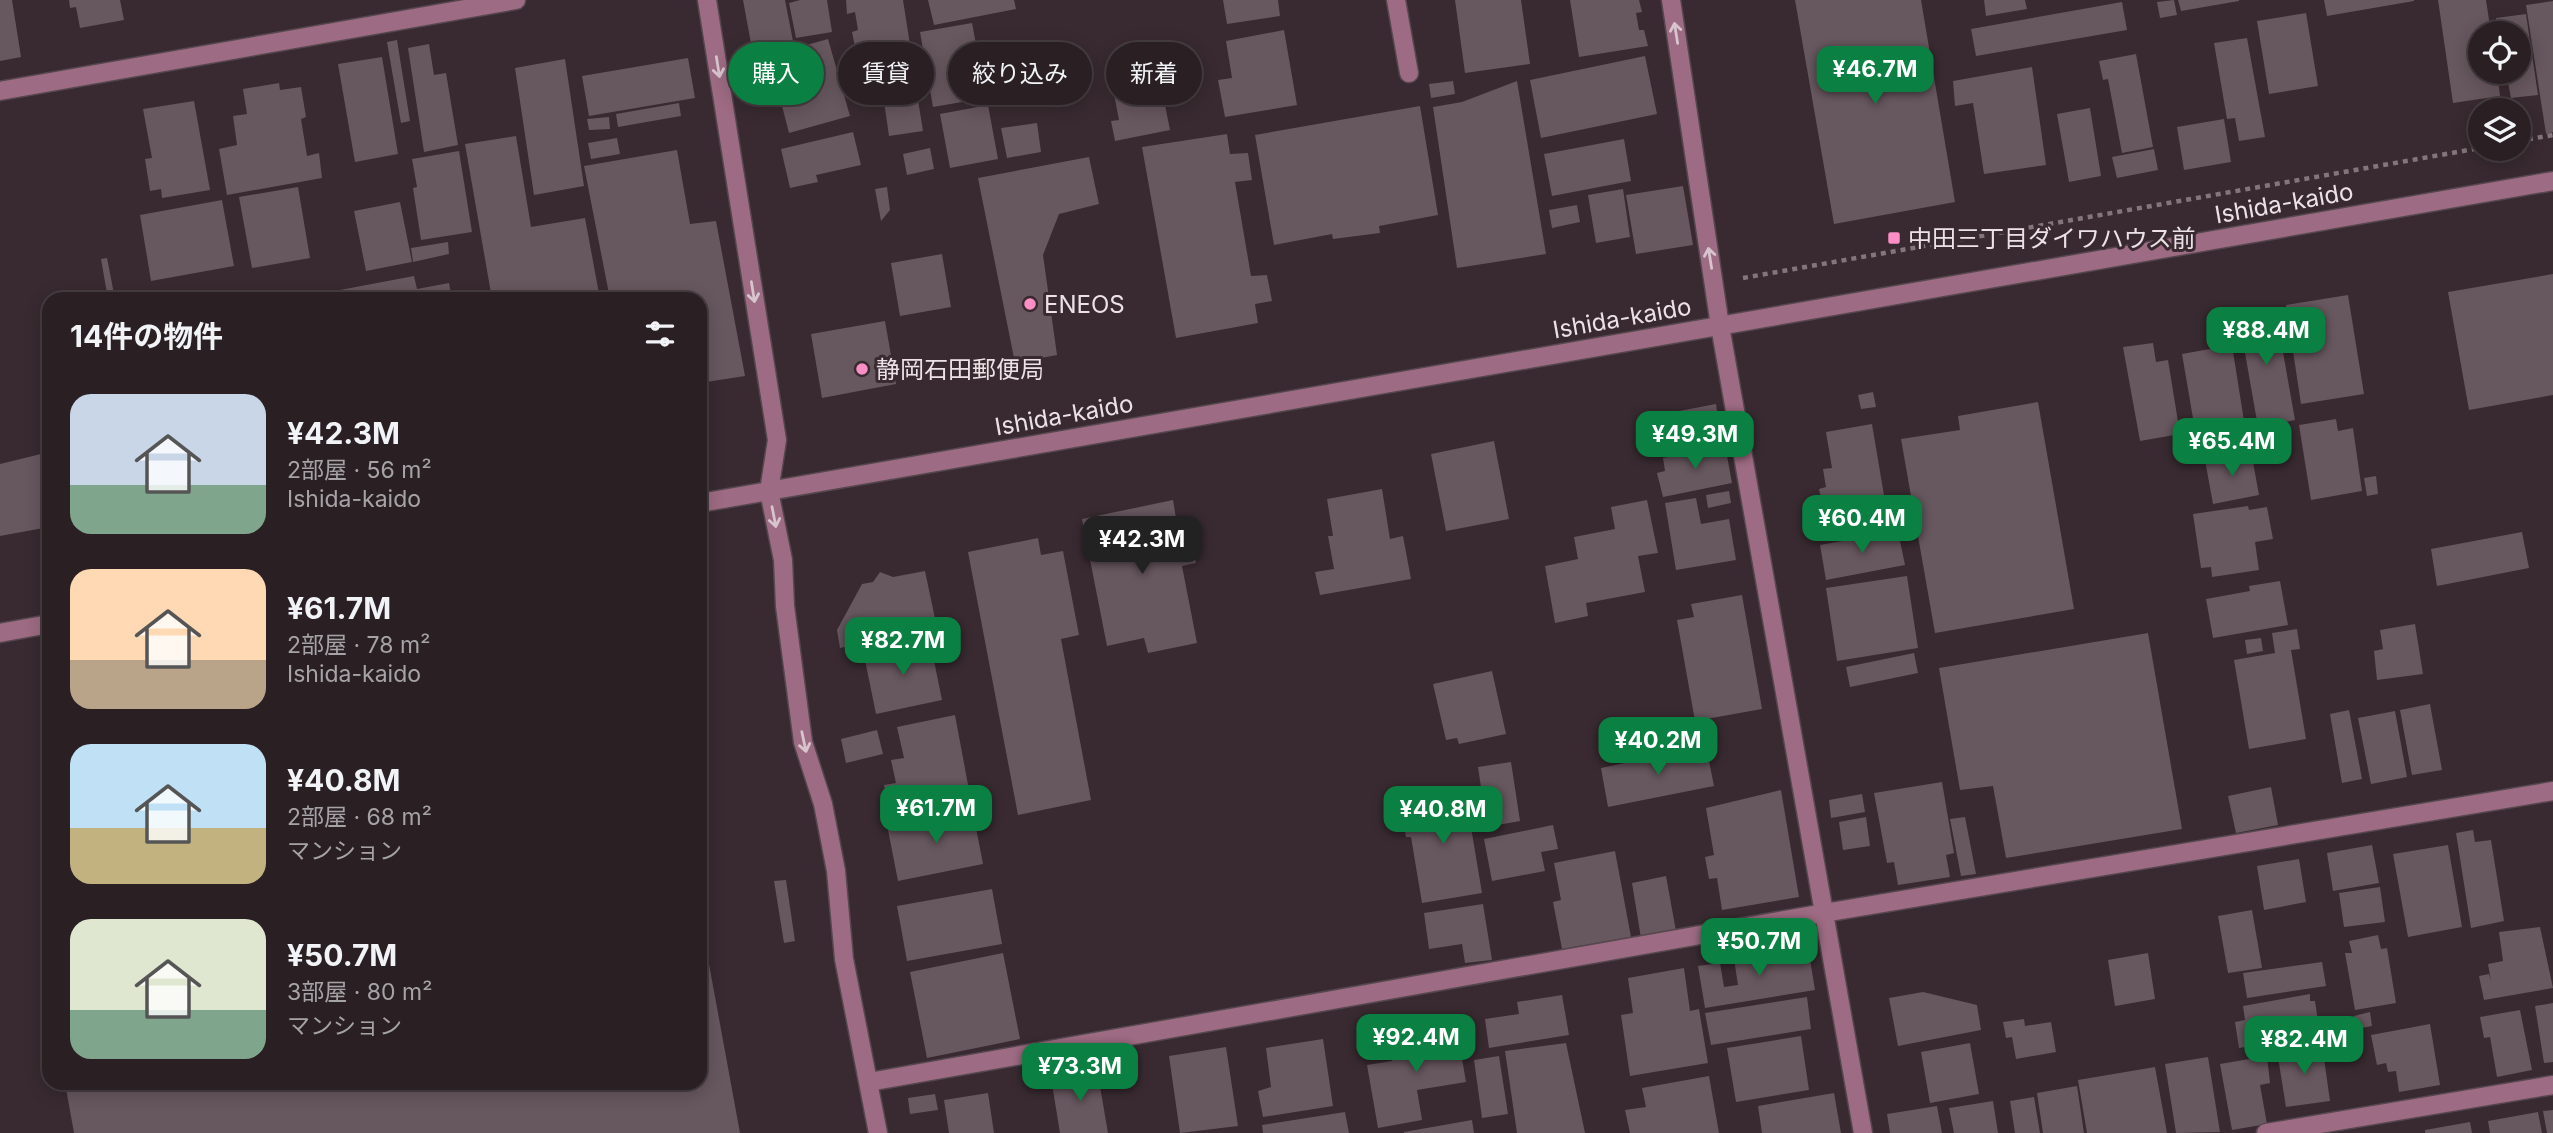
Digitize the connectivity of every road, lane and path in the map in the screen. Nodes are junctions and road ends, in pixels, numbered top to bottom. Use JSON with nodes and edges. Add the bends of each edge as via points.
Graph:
{"nodes":[{"id":1,"x":516,"y":0,"type":"edge"},
{"id":2,"x":707,"y":0,"type":"edge"},
{"id":3,"x":1396,"y":0,"type":"edge"},
{"id":4,"x":1671,"y":0,"type":"edge"},
{"id":5,"x":1409,"y":73,"type":"dead end"},
{"id":6,"x":0,"y":91,"type":"edge"},
{"id":7,"x":2553,"y":135,"type":"edge"},
{"id":8,"x":2531,"y":139,"type":"edge"},
{"id":9,"x":2468,"y":150,"type":"edge"},
{"id":10,"x":2553,"y":181,"type":"edge"},
{"id":11,"x":1714,"y":283,"type":"junction"},
{"id":12,"x":1720,"y":326,"type":"junction"},
{"id":13,"x":769,"y":491,"type":"junction"},
{"id":14,"x":707,"y":502,"type":"edge"},
{"id":15,"x":42,"y":625,"type":"edge"},
{"id":16,"x":0,"y":633,"type":"edge"},
{"id":17,"x":2553,"y":791,"type":"edge"},
{"id":18,"x":1824,"y":914,"type":"junction"},
{"id":19,"x":869,"y":1082,"type":"junction"},
{"id":20,"x":2553,"y":1084,"type":"edge"},
{"id":21,"x":878,"y":1133,"type":"edge"},
{"id":22,"x":1863,"y":1133,"type":"edge"},
{"id":23,"x":2266,"y":1133,"type":"edge"}],
"edges":[{"from":1,"to":6,"type":"street"},
{"from":2,"to":13,"type":"street","one_way":true,"via":[[777,440]]},
{"from":3,"to":5,"type":"street"},
{"from":11,"to":4,"type":"street","one_way":true},
{"from":7,"to":8,"type":"path"},
{"from":9,"to":11,"type":"path"},
{"from":10,"to":12,"type":"street","name":"Ishida-kaido"},
{"from":11,"to":12,"type":"street"},
{"from":12,"to":13,"type":"street","name":"Ishida-kaido"},
{"from":12,"to":18,"type":"street"},
{"from":13,"to":14,"type":"street","name":"Ishida-kaido"},
{"from":13,"to":19,"type":"street","one_way":true,"via":[[783,561],[803,742],[823,804],[836,872],[844,960]]},
{"from":15,"to":16,"type":"street"},
{"from":17,"to":18,"type":"street"},
{"from":18,"to":19,"type":"street"},
{"from":18,"to":22,"type":"street"},
{"from":19,"to":21,"type":"street"},
{"from":20,"to":23,"type":"street"}]}
